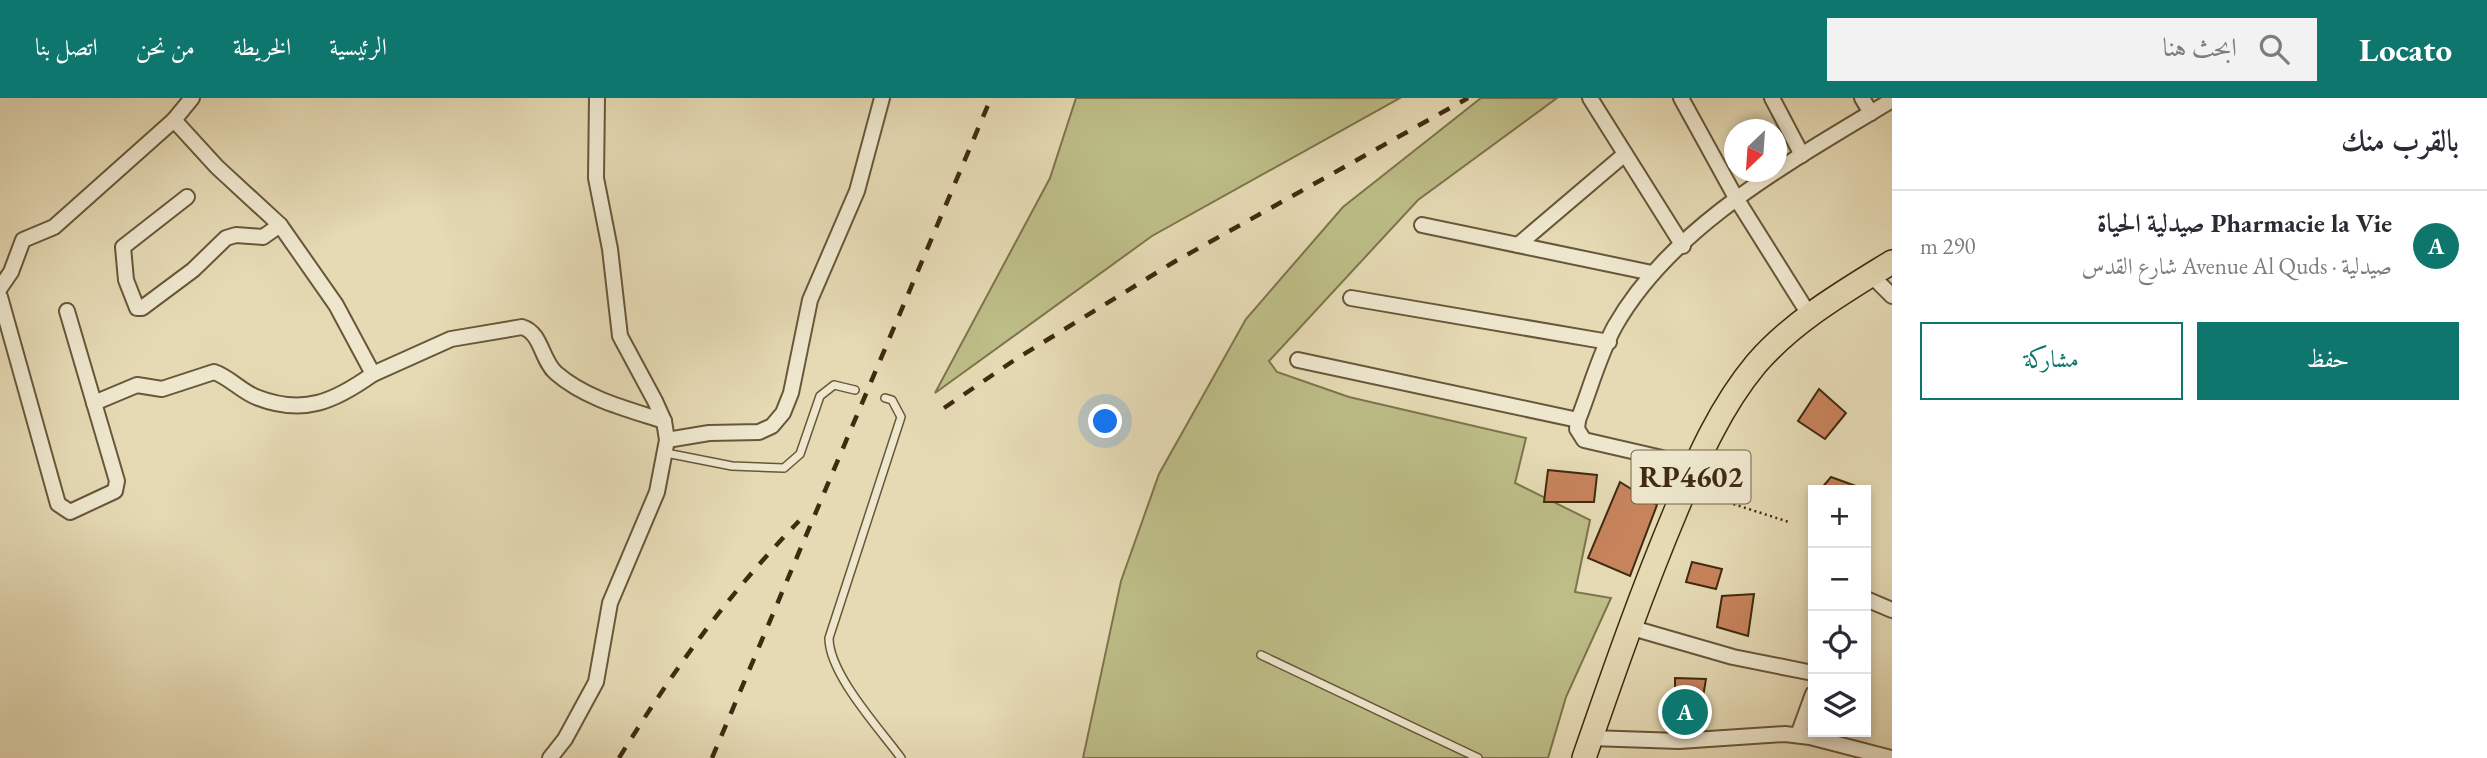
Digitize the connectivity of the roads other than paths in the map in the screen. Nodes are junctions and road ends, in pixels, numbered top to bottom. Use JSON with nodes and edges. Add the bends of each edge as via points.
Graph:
{"nodes":[{"id":1,"x":192,"y":98,"type":"edge"},
{"id":2,"x":597,"y":98,"type":"edge"},
{"id":3,"x":882,"y":98,"type":"edge"},
{"id":4,"x":1590,"y":98,"type":"edge"},
{"id":5,"x":1681,"y":98,"type":"edge"},
{"id":6,"x":1772,"y":98,"type":"edge"},
{"id":7,"x":1862,"y":98,"type":"edge"},
{"id":8,"x":1892,"y":100,"type":"edge"},
{"id":9,"x":1871,"y":113,"type":"junction"},
{"id":10,"x":174,"y":120,"type":"junction"},
{"id":11,"x":1625,"y":155,"type":"junction"},
{"id":12,"x":1802,"y":155,"type":"junction"},
{"id":13,"x":187,"y":197,"type":"dead end"},
{"id":14,"x":1736,"y":198,"type":"junction"},
{"id":15,"x":280,"y":225,"type":"junction"},
{"id":16,"x":1422,"y":225,"type":"dead end"},
{"id":17,"x":1518,"y":245,"type":"junction"},
{"id":18,"x":1683,"y":246,"type":"junction"},
{"id":19,"x":1892,"y":262,"type":"edge"},
{"id":20,"x":1652,"y":273,"type":"junction"},
{"id":21,"x":1871,"y":275,"type":"junction"},
{"id":22,"x":0,"y":288,"type":"edge"},
{"id":23,"x":1892,"y":296,"type":"edge"},
{"id":24,"x":0,"y":297,"type":"edge"},
{"id":25,"x":1351,"y":298,"type":"dead end"},
{"id":26,"x":67,"y":311,"type":"dead end"},
{"id":27,"x":1810,"y":316,"type":"junction"},
{"id":28,"x":1608,"y":342,"type":"junction"},
{"id":29,"x":1298,"y":360,"type":"dead end"},
{"id":30,"x":373,"y":374,"type":"junction"},
{"id":31,"x":855,"y":390,"type":"dead end"},
{"id":32,"x":884,"y":398,"type":"dead end"},
{"id":33,"x":94,"y":403,"type":"junction"},
{"id":34,"x":1578,"y":420,"type":"junction"},
{"id":35,"x":664,"y":421,"type":"junction"},
{"id":36,"x":666,"y":447,"type":"junction"},
{"id":37,"x":1662,"y":458,"type":"dead end"},
{"id":38,"x":1871,"y":601,"type":"edge"},
{"id":39,"x":1892,"y":610,"type":"edge"},
{"id":40,"x":1629,"y":627,"type":"junction"},
{"id":41,"x":1261,"y":655,"type":"dead end"},
{"id":42,"x":1808,"y":672,"type":"edge"},
{"id":43,"x":1808,"y":708,"type":"edge"},
{"id":44,"x":1798,"y":735,"type":"junction"},
{"id":45,"x":1892,"y":739,"type":"edge"},
{"id":46,"x":1588,"y":748,"type":"edge"},
{"id":47,"x":1888,"y":756,"type":"edge"},
{"id":48,"x":550,"y":758,"type":"edge"},
{"id":49,"x":901,"y":758,"type":"edge"},
{"id":50,"x":1478,"y":758,"type":"edge"}],
"edges":[{"from":1,"to":10,"type":"street"},
{"from":2,"to":35,"type":"street","via":[[596,178],[620,336]]},
{"from":3,"to":36,"type":"street","via":[[858,191],[810,300],[783,413],[759,432],[709,433]]},
{"from":4,"to":11,"type":"street"},
{"from":5,"to":14,"type":"street"},
{"from":6,"to":12,"type":"street"},
{"from":7,"to":9,"type":"street"},
{"from":8,"to":9,"type":"street"},
{"from":9,"to":12,"type":"street"},
{"from":10,"to":15,"type":"street"},
{"from":10,"to":22,"type":"street","via":[[54,227],[23,240],[12,272]]},
{"from":11,"to":17,"type":"street"},
{"from":11,"to":18,"type":"street"},
{"from":12,"to":14,"type":"street"},
{"from":13,"to":15,"type":"street","via":[[124,247],[126,280],[137,308],[193,270],[226,238],[263,237]]},
{"from":14,"to":18,"type":"street"},
{"from":14,"to":27,"type":"street"},
{"from":15,"to":30,"type":"street","via":[[336,304]]},
{"from":16,"to":17,"type":"street"},
{"from":17,"to":20,"type":"street"},
{"from":18,"to":20,"type":"street"},
{"from":19,"to":21,"type":"main road","number":"RP4602"},
{"from":20,"to":28,"type":"street"},
{"from":21,"to":23,"type":"street"},
{"from":21,"to":27,"type":"main road","number":"RP4602"},
{"from":24,"to":33,"type":"street","via":[[58,504],[70,512],[117,487]]},
{"from":25,"to":28,"type":"street"},
{"from":26,"to":33,"type":"street"},
{"from":27,"to":40,"type":"main road","number":"RP4602","via":[[1757,364],[1733,397],[1685,489]]},
{"from":28,"to":34,"type":"street"},
{"from":29,"to":34,"type":"street"},
{"from":30,"to":33,"type":"street","via":[[344,395],[312,405],[257,397],[214,372],[162,389],[137,385]]},
{"from":30,"to":35,"type":"street","via":[[451,339],[522,327],[533,332],[551,368],[566,381],[597,398]]},
{"from":31,"to":36,"type":"lane","via":[[834,385],[820,396],[800,454],[784,468],[732,466]]},
{"from":32,"to":49,"type":"lane","via":[[892,400],[901,416],[829,638],[829,653]]},
{"from":34,"to":37,"type":"street","via":[[1577,429],[1584,440]]},
{"from":35,"to":36,"type":"street"},
{"from":36,"to":48,"type":"street","via":[[654,499],[610,603],[596,682]]},
{"from":38,"to":39,"type":"street"},
{"from":40,"to":42,"type":"street","via":[[1733,657]]},
{"from":40,"to":46,"type":"main road","number":"RP4602"},
{"from":41,"to":50,"type":"lane"},
{"from":43,"to":44,"type":"street"},
{"from":44,"to":46,"type":"street"},
{"from":44,"to":47,"type":"street"},
{"from":45,"to":47,"type":"street"}]}
